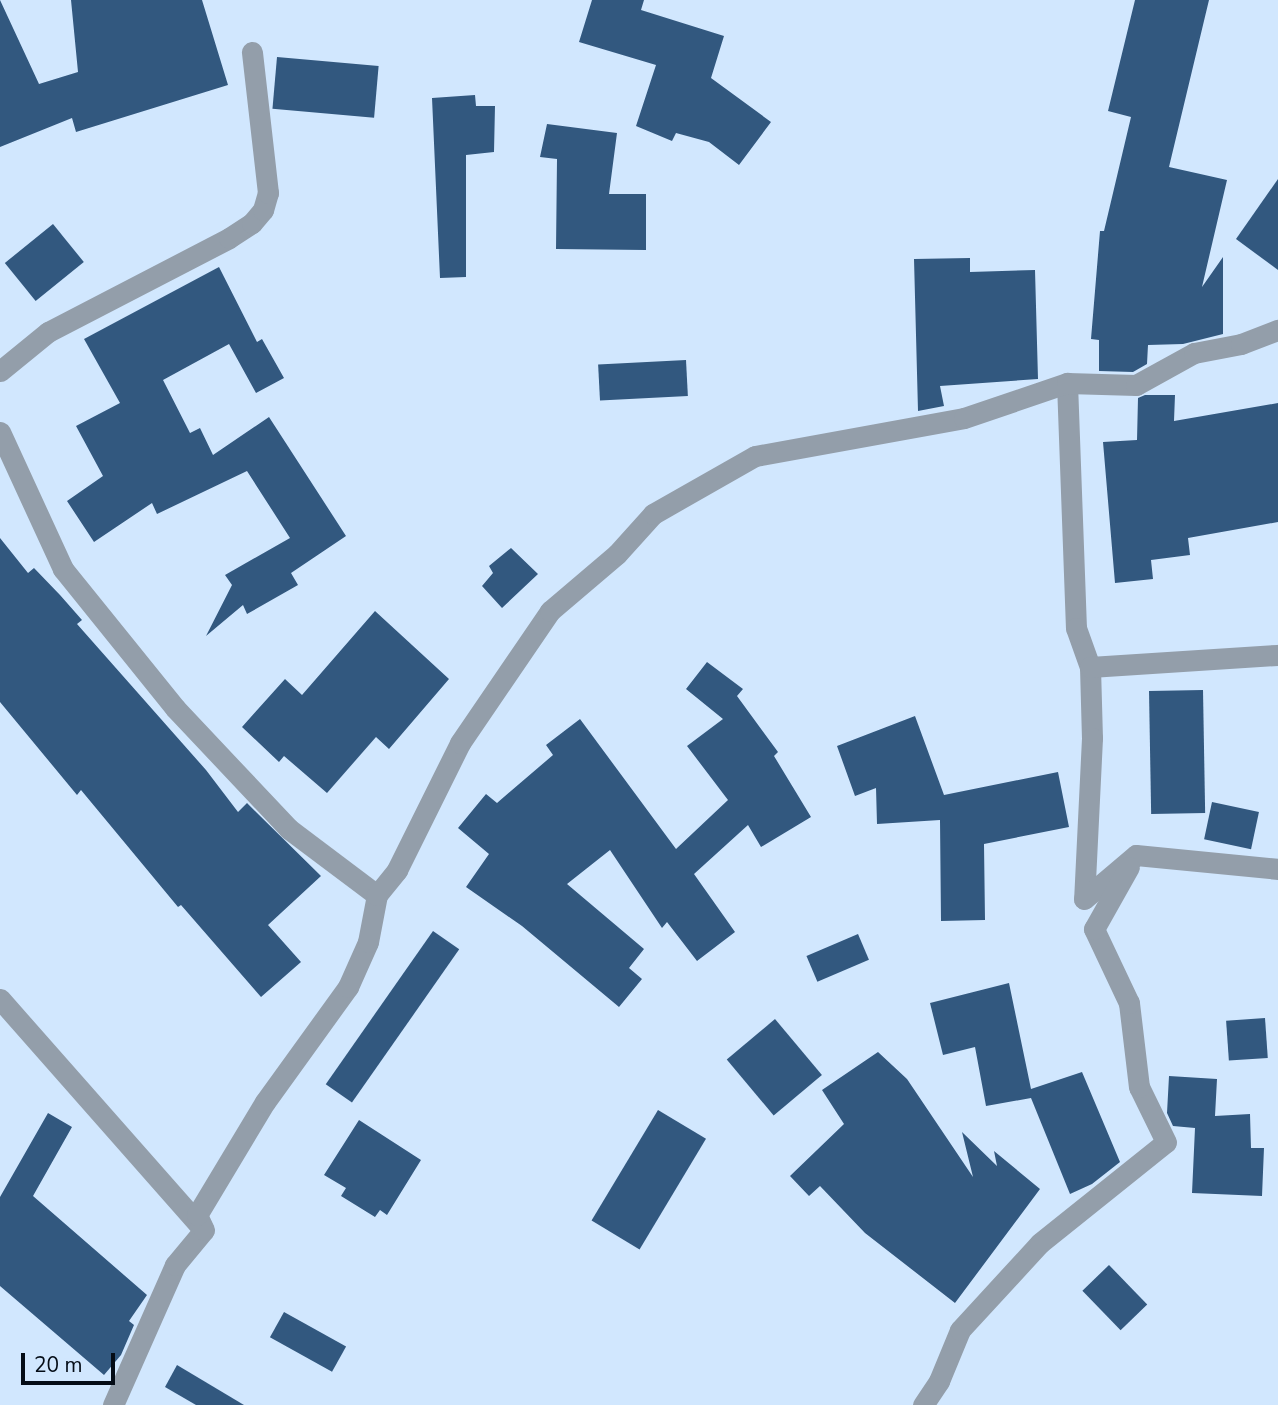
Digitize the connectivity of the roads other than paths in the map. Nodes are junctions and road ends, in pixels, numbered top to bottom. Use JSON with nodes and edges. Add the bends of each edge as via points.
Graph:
{"nodes":[{"id":1,"x":252,"y":52,"type":"dead end"},
{"id":2,"x":1278,"y":330,"type":"edge"},
{"id":3,"x":0,"y":371,"type":"edge"},
{"id":4,"x":1067,"y":383,"type":"junction"},
{"id":5,"x":0,"y":432,"type":"edge"},
{"id":6,"x":1278,"y":655,"type":"edge"},
{"id":7,"x":1090,"y":667,"type":"junction"},
{"id":8,"x":1136,"y":855,"type":"junction"},
{"id":9,"x":1278,"y":869,"type":"edge"},
{"id":10,"x":377,"y":895,"type":"junction"},
{"id":11,"x":0,"y":999,"type":"edge"},
{"id":12,"x":204,"y":1230,"type":"junction"},
{"id":13,"x":113,"y":1405,"type":"edge"},
{"id":14,"x":923,"y":1405,"type":"edge"}],
"edges":[{"from":1,"to":3,"type":"street","via":[[268,193],[264,210],[229,238],[48,332]]},
{"from":2,"to":4,"type":"street","via":[[1241,344],[1195,353],[1136,385]]},
{"from":4,"to":7,"type":"street","via":[[1076,628]]},
{"from":4,"to":10,"type":"street","via":[[964,418],[755,456],[653,514],[617,554],[550,611],[530,637],[460,743],[397,870]]},
{"from":5,"to":10,"type":"street","via":[[63,569],[166,697],[289,830]]},
{"from":6,"to":7,"type":"street"},
{"from":7,"to":8,"type":"street","via":[[1092,738],[1084,899]]},
{"from":8,"to":9,"type":"street"},
{"from":8,"to":14,"type":"street","via":[[1094,929],[1129,1003],[1139,1087],[1166,1142],[1040,1243],[960,1330],[939,1381]]},
{"from":10,"to":12,"type":"street","via":[[368,942],[348,987],[237,1145],[197,1214]]},
{"from":11,"to":12,"type":"street"},
{"from":12,"to":13,"type":"street","via":[[175,1265]]}]}
